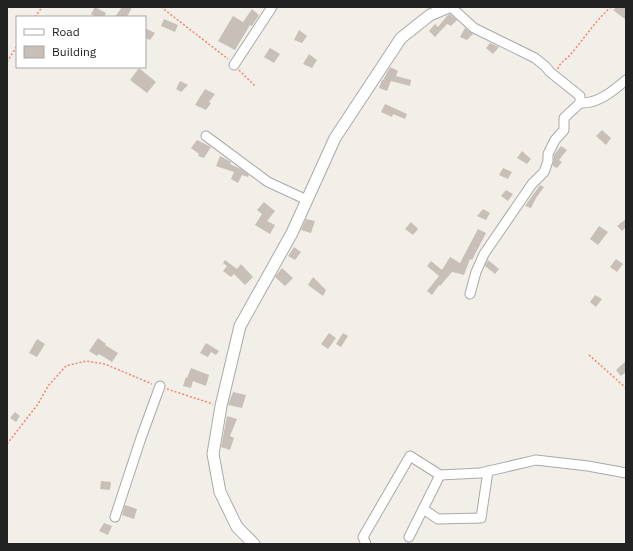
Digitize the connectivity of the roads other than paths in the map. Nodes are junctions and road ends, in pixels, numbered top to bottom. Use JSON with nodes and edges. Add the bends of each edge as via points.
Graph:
{"nodes":[{"id":1,"x":272,"y":7,"type":"edge"},
{"id":2,"x":450,"y":7,"type":"edge"},
{"id":3,"x":234,"y":65,"type":"road end"},
{"id":4,"x":626,"y":80,"type":"edge"},
{"id":5,"x":580,"y":103,"type":"junction"},
{"id":6,"x":206,"y":136,"type":"dead end"},
{"id":7,"x":307,"y":200,"type":"junction"},
{"id":8,"x":470,"y":294,"type":"dead end"},
{"id":9,"x":160,"y":386,"type":"road end"},
{"id":10,"x":488,"y":471,"type":"junction"},
{"id":11,"x":626,"y":473,"type":"edge"},
{"id":12,"x":440,"y":475,"type":"junction"},
{"id":13,"x":423,"y":509,"type":"junction"},
{"id":14,"x":115,"y":517,"type":"dead end"},
{"id":15,"x":409,"y":537,"type":"dead end"},
{"id":16,"x":254,"y":544,"type":"edge"},
{"id":17,"x":366,"y":544,"type":"edge"}],
"edges":[{"from":1,"to":3,"type":"street"},
{"from":2,"to":5,"type":"street","via":[[474,28],[535,58],[580,96]]},
{"from":2,"to":7,"type":"street","via":[[430,15],[401,38],[335,138]]},
{"from":4,"to":5,"type":"street","via":[[610,93],[589,103]]},
{"from":5,"to":8,"type":"street","via":[[564,118],[564,130],[548,154],[544,172],[532,184],[484,254]]},
{"from":6,"to":7,"type":"street","via":[[268,182]]},
{"from":7,"to":16,"type":"street","via":[[292,233],[240,326],[221,406],[213,454],[220,492],[237,527]]},
{"from":9,"to":14,"type":"street"},
{"from":10,"to":11,"type":"street","via":[[536,460]]},
{"from":10,"to":12,"type":"street"},
{"from":10,"to":13,"type":"street","via":[[481,518],[438,519]]},
{"from":12,"to":13,"type":"street"},
{"from":12,"to":17,"type":"street","via":[[410,456],[363,537]]},
{"from":13,"to":15,"type":"street"}]}
